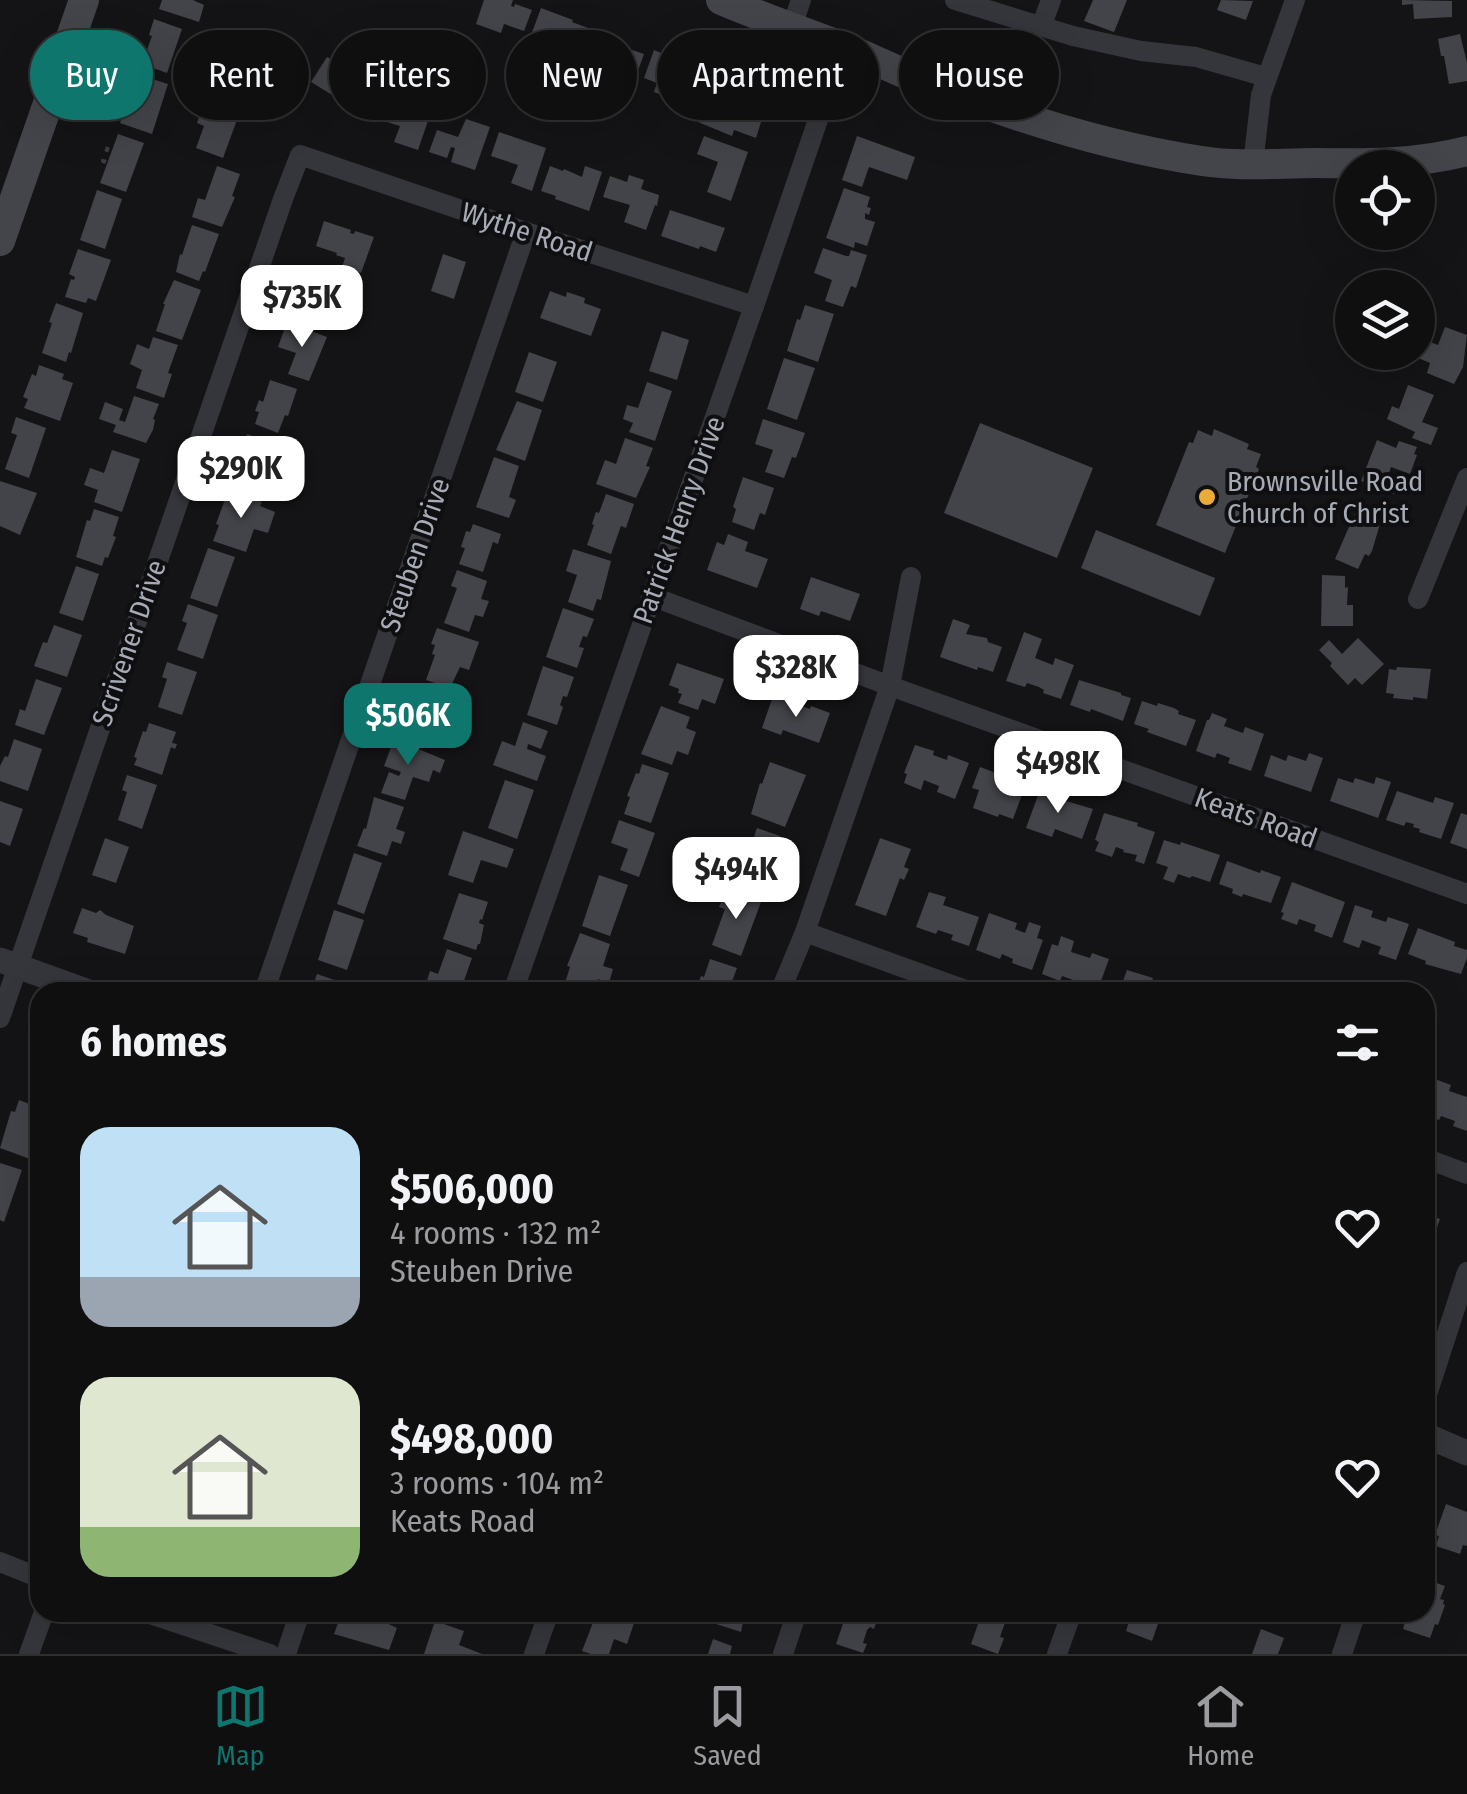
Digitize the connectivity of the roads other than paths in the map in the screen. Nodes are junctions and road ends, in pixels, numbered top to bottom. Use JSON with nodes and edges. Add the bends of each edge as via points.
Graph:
{"nodes":[{"id":1,"x":84,"y":0,"type":"edge"},
{"id":2,"x":721,"y":0,"type":"edge"},
{"id":3,"x":955,"y":0,"type":"edge"},
{"id":4,"x":1051,"y":0,"type":"edge"},
{"id":5,"x":1295,"y":0,"type":"edge"},
{"id":6,"x":796,"y":14,"type":"edge"},
{"id":7,"x":1041,"y":28,"type":"junction"},
{"id":8,"x":819,"y":30,"type":"edge"},
{"id":9,"x":879,"y":63,"type":"edge"},
{"id":10,"x":1266,"y":78,"type":"junction"},
{"id":11,"x":818,"y":120,"type":"edge"},
{"id":12,"x":1467,"y":151,"type":"edge"},
{"id":13,"x":300,"y":155,"type":"joint"},
{"id":14,"x":1252,"y":164,"type":"junction"},
{"id":15,"x":526,"y":232,"type":"junction"},
{"id":16,"x":0,"y":241,"type":"edge"},
{"id":17,"x":754,"y":306,"type":"junction"},
{"id":18,"x":1467,"y":478,"type":"edge"},
{"id":19,"x":911,"y":577,"type":"dead end"},
{"id":20,"x":652,"y":596,"type":"junction"},
{"id":21,"x":1418,"y":600,"type":"dead end"},
{"id":22,"x":890,"y":686,"type":"junction"},
{"id":23,"x":1467,"y":894,"type":"edge"},
{"id":24,"x":805,"y":932,"type":"junction"},
{"id":25,"x":9,"y":963,"type":"edge"},
{"id":26,"x":61,"y":982,"type":"edge"},
{"id":27,"x":267,"y":982,"type":"edge"},
{"id":28,"x":517,"y":982,"type":"edge"},
{"id":29,"x":784,"y":982,"type":"edge"},
{"id":30,"x":943,"y":982,"type":"edge"},
{"id":31,"x":0,"y":1018,"type":"edge"},
{"id":32,"x":1435,"y":1162,"type":"edge"},
{"id":33,"x":1467,"y":1174,"type":"edge"},
{"id":34,"x":1467,"y":1272,"type":"edge"},
{"id":35,"x":1435,"y":1370,"type":"edge"},
{"id":36,"x":1435,"y":1440,"type":"edge"},
{"id":37,"x":1467,"y":1454,"type":"edge"},
{"id":38,"x":0,"y":1562,"type":"edge"},
{"id":39,"x":30,"y":1574,"type":"edge"},
{"id":40,"x":40,"y":1622,"type":"edge"},
{"id":41,"x":174,"y":1622,"type":"edge"},
{"id":42,"x":297,"y":1622,"type":"edge"},
{"id":43,"x":545,"y":1622,"type":"edge"},
{"id":44,"x":794,"y":1622,"type":"edge"},
{"id":45,"x":1068,"y":1622,"type":"edge"},
{"id":46,"x":1353,"y":1622,"type":"edge"},
{"id":47,"x":29,"y":1654,"type":"edge"},
{"id":48,"x":270,"y":1654,"type":"edge"},
{"id":49,"x":286,"y":1654,"type":"edge"},
{"id":50,"x":534,"y":1654,"type":"edge"},
{"id":51,"x":783,"y":1654,"type":"edge"},
{"id":52,"x":1057,"y":1654,"type":"edge"},
{"id":53,"x":1342,"y":1654,"type":"edge"}],
"edges":[{"from":1,"to":16,"type":"main road"},
{"from":2,"to":6,"type":"main road"},
{"from":3,"to":7,"type":"street"},
{"from":4,"to":7,"type":"street"},
{"from":5,"to":10,"type":"street"},
{"from":6,"to":8,"type":"main road"},
{"from":7,"to":10,"type":"street","via":[[1196,57]]},
{"from":9,"to":14,"type":"main road","via":[[1123,146]]},
{"from":10,"to":14,"type":"street"},
{"from":11,"to":17,"type":"street","name":"Patrick Henry Drive"},
{"from":12,"to":14,"type":"main road","via":[[1379,164]]},
{"from":13,"to":15,"type":"street","name":"Wythe Road"},
{"from":13,"to":25,"type":"street","name":"Scrivener Drive"},
{"from":15,"to":17,"type":"street","name":"Wythe Road"},
{"from":15,"to":27,"type":"street","name":"Steuben Drive"},
{"from":17,"to":20,"type":"street","name":"Patrick Henry Drive"},
{"from":18,"to":21,"type":"street"},
{"from":19,"to":22,"type":"street"},
{"from":20,"to":22,"type":"street","name":"Keats Road"},
{"from":20,"to":28,"type":"street","name":"Patrick Henry Drive"},
{"from":22,"to":23,"type":"street","name":"Keats Road"},
{"from":22,"to":24,"type":"street"},
{"from":24,"to":29,"type":"street"},
{"from":24,"to":30,"type":"street"},
{"from":25,"to":26,"type":"street"},
{"from":25,"to":31,"type":"street","name":"Scrivener Drive"},
{"from":32,"to":33,"type":"street"},
{"from":34,"to":35,"type":"street"},
{"from":36,"to":37,"type":"street"},
{"from":38,"to":39,"type":"street"},
{"from":40,"to":47,"type":"street"},
{"from":41,"to":48,"type":"street"},
{"from":42,"to":49,"type":"street"},
{"from":43,"to":50,"type":"street"},
{"from":44,"to":51,"type":"street"},
{"from":45,"to":52,"type":"street"},
{"from":46,"to":53,"type":"street"}]}
